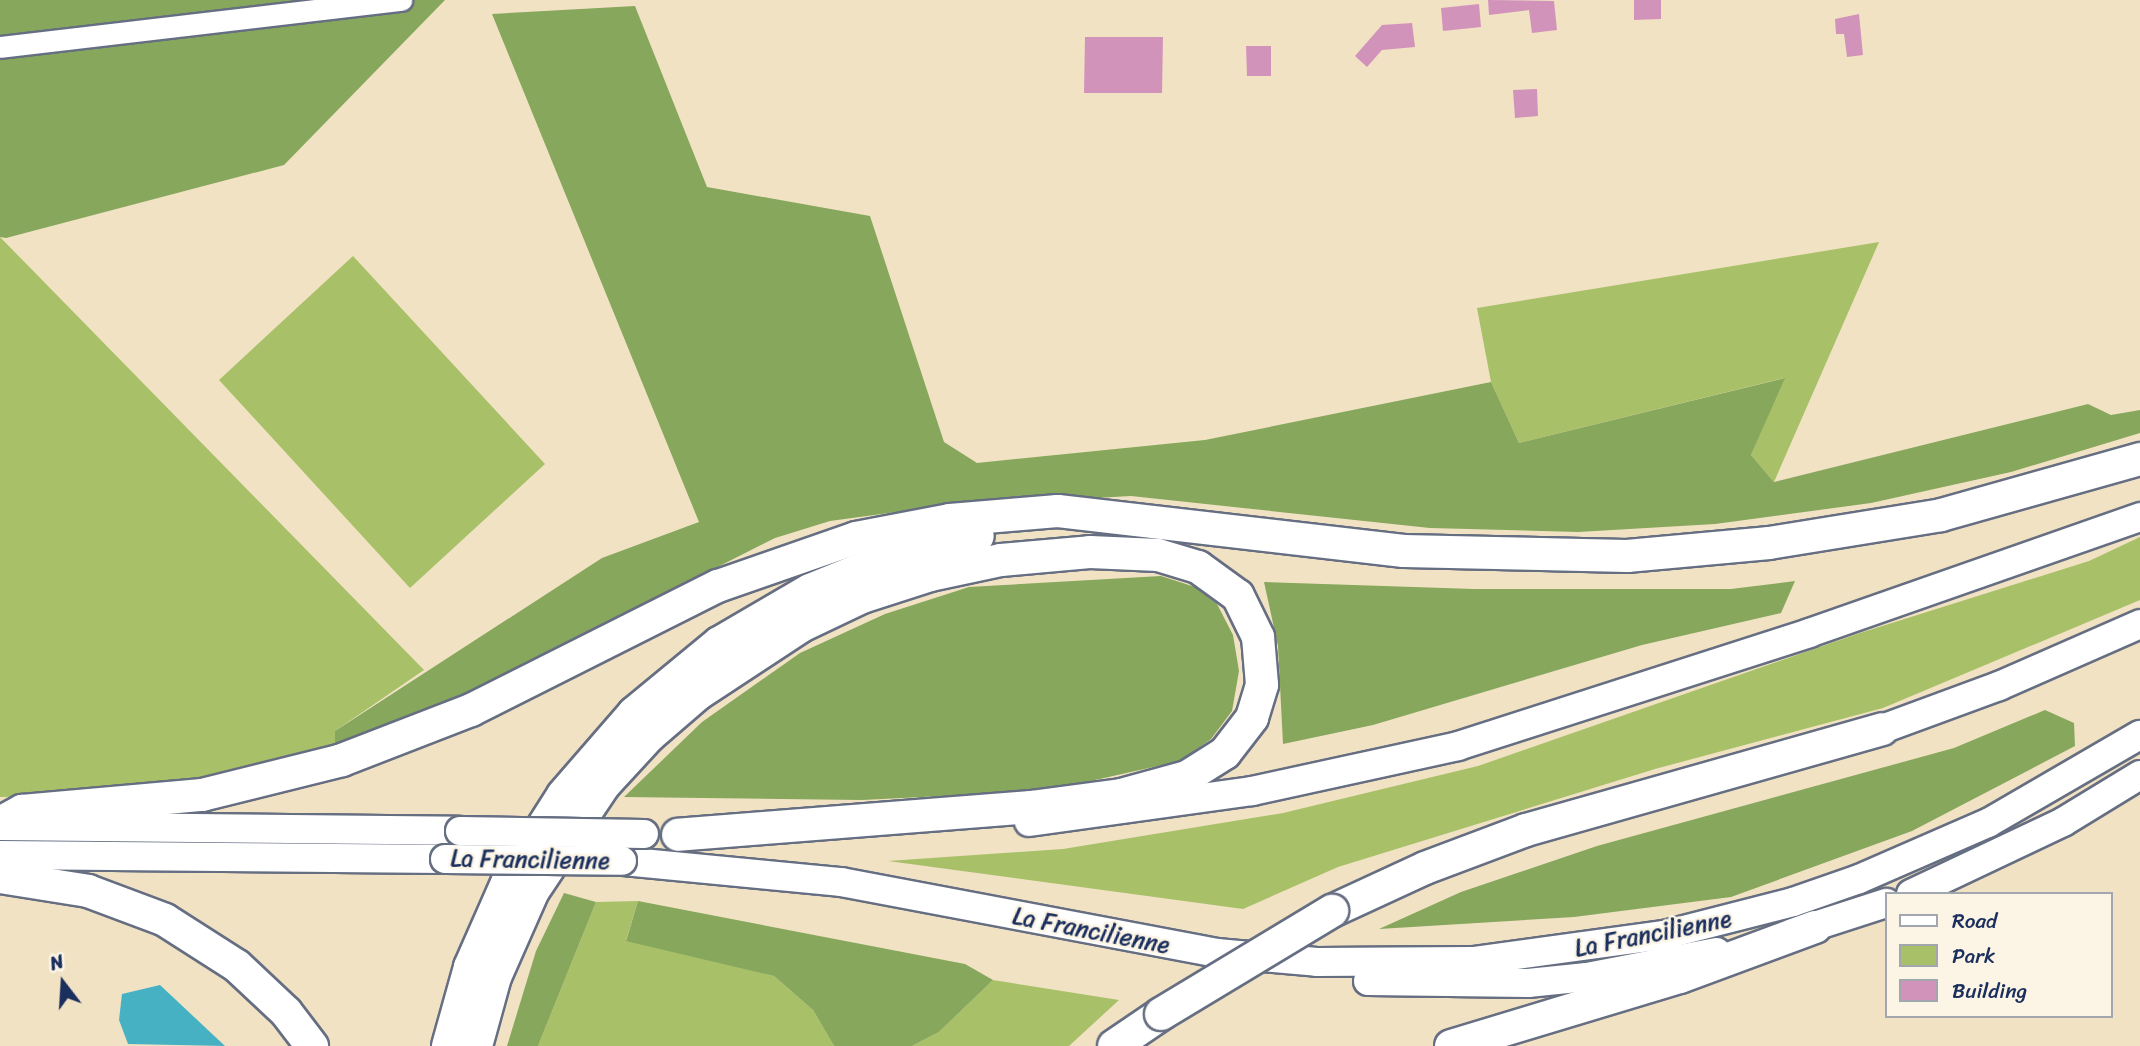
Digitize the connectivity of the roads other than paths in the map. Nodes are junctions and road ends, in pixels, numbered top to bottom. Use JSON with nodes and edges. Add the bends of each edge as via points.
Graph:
{"nodes":[{"id":1,"x":401,"y":0,"type":"edge"},
{"id":2,"x":0,"y":47,"type":"edge"},
{"id":3,"x":2140,"y":459,"type":"edge"},
{"id":4,"x":2140,"y":517,"type":"edge"},
{"id":5,"x":1100,"y":519,"type":"junction"},
{"id":6,"x":2140,"y":624,"type":"edge"},
{"id":7,"x":1882,"y":729,"type":"joint"},
{"id":8,"x":2140,"y":735,"type":"edge"},
{"id":9,"x":2140,"y":775,"type":"edge"},
{"id":10,"x":0,"y":825,"type":"edge"},
{"id":11,"x":678,"y":835,"type":"junction"},
{"id":12,"x":0,"y":855,"type":"edge"},
{"id":13,"x":0,"y":877,"type":"edge"},
{"id":14,"x":1915,"y":892,"type":"edge"},
{"id":15,"x":1884,"y":904,"type":"edge"},
{"id":16,"x":1043,"y":922,"type":"junction"},
{"id":17,"x":1815,"y":927,"type":"junction"},
{"id":18,"x":312,"y":1046,"type":"edge"},
{"id":19,"x":447,"y":1046,"type":"edge"},
{"id":20,"x":476,"y":1046,"type":"edge"},
{"id":21,"x":1114,"y":1046,"type":"edge"},
{"id":22,"x":1451,"y":1046,"type":"edge"}],
"edges":[{"from":1,"to":2,"type":"street"},
{"from":3,"to":5,"type":"highway","via":[[1941,515],[1769,543],[1627,556],[1404,551]]},
{"from":4,"to":11,"type":"highway","name":"La Francilienne","via":[[1543,722],[1320,778],[1174,804],[988,826],[812,835]]},
{"from":5,"to":10,"type":"highway","via":[[1058,511],[996,514],[856,538],[718,586],[471,710],[342,760],[202,794],[22,811]]},
{"from":5,"to":19,"type":"highway","via":[[1079,527],[970,537],[879,562],[779,606],[688,666],[609,738],[532,839],[493,911],[470,967]]},
{"from":6,"to":7,"type":"highway","via":[[1999,686]]},
{"from":7,"to":21,"type":"highway","bridge":true,"via":[[1526,830],[1425,868],[1332,911]]},
{"from":8,"to":16,"type":"highway","name":"La Francilienne","via":[[1988,823],[1859,879],[1721,922],[1575,951],[1473,961],[1317,962],[1191,950]]},
{"from":9,"to":14,"type":"highway","via":[[2041,833]]},
{"from":10,"to":11,"type":"highway","name":"La Francilienne","bridge":true},
{"from":11,"to":20,"type":"highway","via":[[1031,807],[1121,795],[1187,777],[1225,753],[1252,718],[1262,685],[1258,637],[1238,596],[1213,574],[1158,555],[1090,552],[1001,561],[930,575],[862,597],[801,626],[752,654],[689,701],[604,785],[533,891],[495,977]]},
{"from":12,"to":16,"type":"highway","name":"La Francilienne","bridge":true,"via":[[622,861],[841,882]]},
{"from":13,"to":18,"type":"highway","via":[[88,891],[164,920],[237,966],[279,1005]]},
{"from":15,"to":17,"type":"highway"},
{"from":16,"to":17,"type":"highway","via":[[1183,959],[1251,970],[1477,985],[1641,968]]},
{"from":17,"to":22,"type":"highway","via":[[1680,976]]}]}
